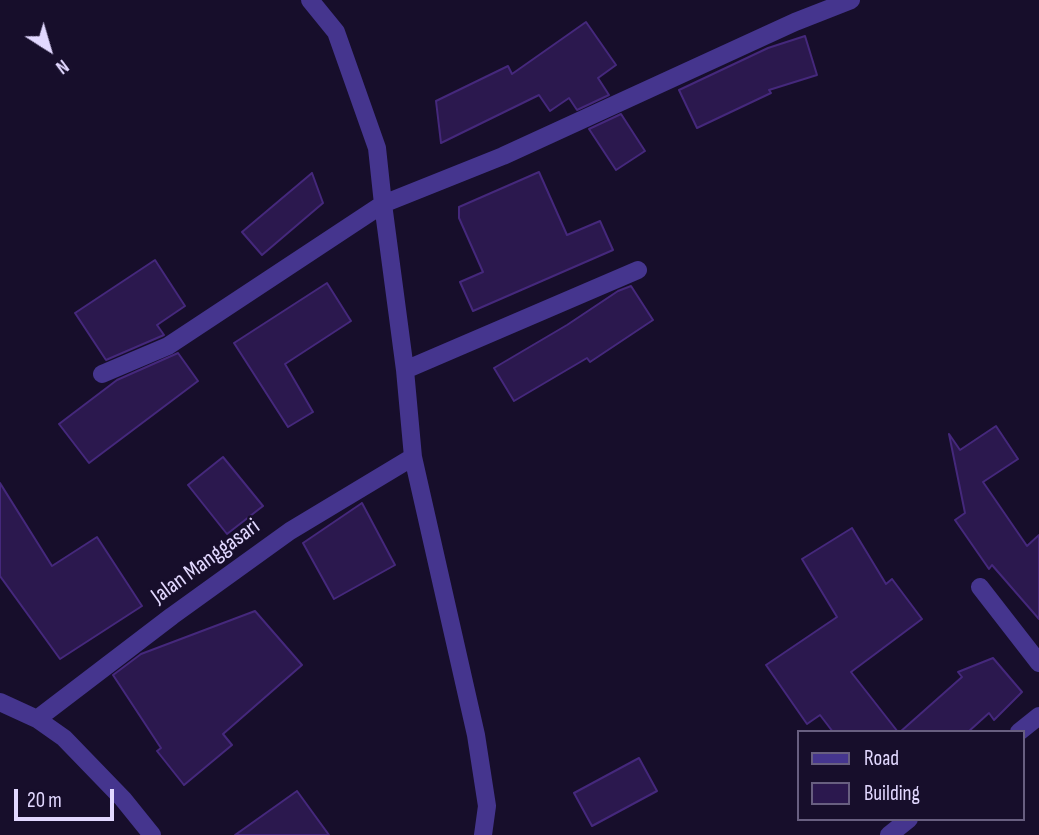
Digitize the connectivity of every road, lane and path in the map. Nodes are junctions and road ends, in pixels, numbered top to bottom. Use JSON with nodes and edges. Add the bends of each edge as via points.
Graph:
{"nodes":[{"id":1,"x":310,"y":0,"type":"edge"},
{"id":2,"x":851,"y":0,"type":"edge"},
{"id":3,"x":383,"y":204,"type":"junction"},
{"id":4,"x":638,"y":270,"type":"dead end"},
{"id":5,"x":405,"y":370,"type":"junction"},
{"id":6,"x":102,"y":374,"type":"dead end"},
{"id":7,"x":413,"y":457,"type":"junction"},
{"id":8,"x":980,"y":587,"type":"dead end"},
{"id":9,"x":1039,"y":663,"type":"edge"},
{"id":10,"x":0,"y":702,"type":"edge"},
{"id":11,"x":1039,"y":716,"type":"edge"},
{"id":12,"x":37,"y":719,"type":"junction"},
{"id":13,"x":1022,"y":730,"type":"edge"},
{"id":14,"x":906,"y":821,"type":"edge"},
{"id":15,"x":152,"y":835,"type":"edge"},
{"id":16,"x":483,"y":835,"type":"edge"},
{"id":17,"x":889,"y":835,"type":"edge"}],
"edges":[{"from":1,"to":3,"type":"street","via":[[336,32],[377,148]]},
{"from":2,"to":3,"type":"street","via":[[503,156]]},
{"from":3,"to":5,"type":"street"},
{"from":3,"to":6,"type":"street","via":[[168,346]]},
{"from":4,"to":5,"type":"street"},
{"from":5,"to":7,"type":"street"},
{"from":7,"to":12,"type":"street","name":"Jalan Manggasari","via":[[290,531]]},
{"from":7,"to":16,"type":"street","via":[[476,735],[487,806]]},
{"from":8,"to":9,"type":"street"},
{"from":10,"to":12,"type":"street"},
{"from":11,"to":13,"type":"street"},
{"from":12,"to":15,"type":"street","via":[[64,738]]},
{"from":14,"to":17,"type":"street"}]}
